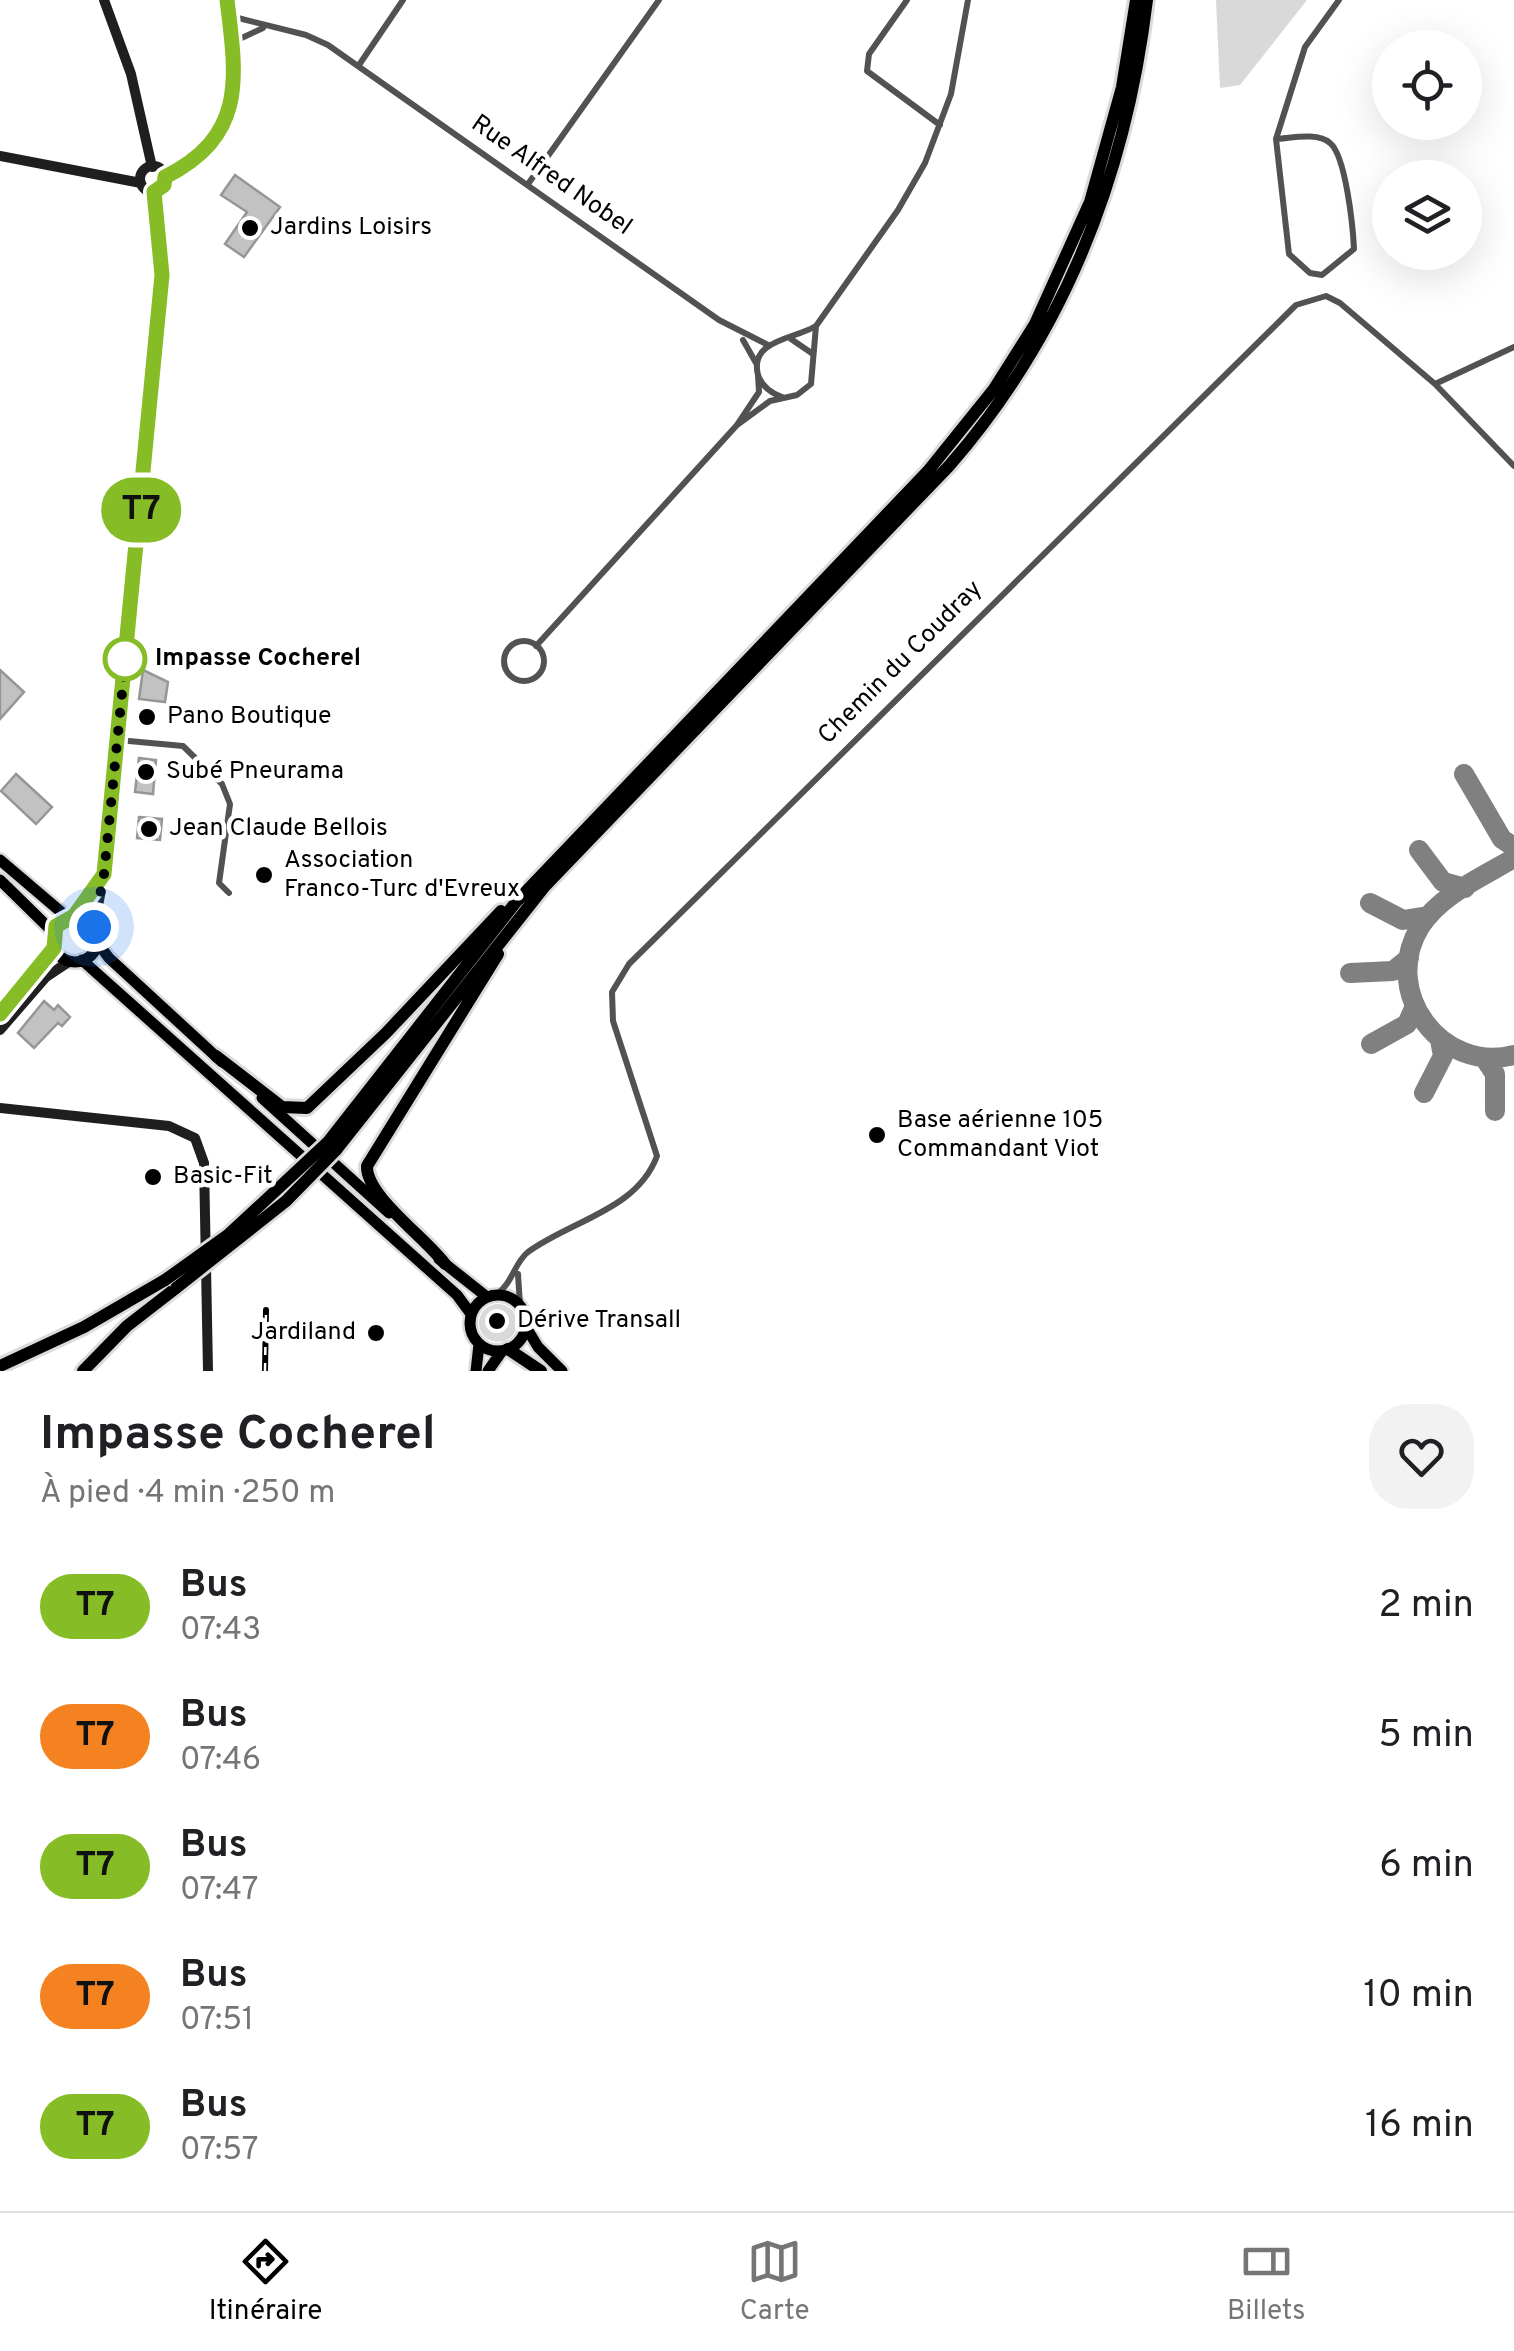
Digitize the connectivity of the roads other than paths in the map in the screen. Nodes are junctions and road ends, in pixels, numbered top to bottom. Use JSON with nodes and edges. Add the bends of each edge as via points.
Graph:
{"nodes":[{"id":1,"x":104,"y":0,"type":"edge"},
{"id":2,"x":227,"y":0,"type":"edge"},
{"id":3,"x":404,"y":0,"type":"edge"},
{"id":4,"x":658,"y":0,"type":"edge"},
{"id":5,"x":908,"y":0,"type":"edge"},
{"id":6,"x":968,"y":0,"type":"edge"},
{"id":7,"x":1136,"y":0,"type":"edge"},
{"id":8,"x":1148,"y":0,"type":"edge"},
{"id":9,"x":1339,"y":0,"type":"edge"},
{"id":10,"x":229,"y":16,"type":"junction"},
{"id":11,"x":265,"y":28,"type":"junction"},
{"id":12,"x":231,"y":43,"type":"junction"},
{"id":13,"x":359,"y":65,"type":"junction"},
{"id":14,"x":940,"y":125,"type":"junction"},
{"id":15,"x":1276,"y":139,"type":"junction"},
{"id":16,"x":0,"y":156,"type":"edge"},
{"id":17,"x":152,"y":167,"type":"junction"},
{"id":18,"x":165,"y":177,"type":"junction"},
{"id":19,"x":141,"y":183,"type":"junction"},
{"id":20,"x":528,"y":184,"type":"junction"},
{"id":21,"x":154,"y":192,"type":"junction"},
{"id":22,"x":719,"y":320,"type":"junction"},
{"id":23,"x":816,"y":326,"type":"junction"},
{"id":24,"x":790,"y":338,"type":"junction"},
{"id":25,"x":768,"y":345,"type":"junction"},
{"id":26,"x":1514,"y":348,"type":"edge"},
{"id":27,"x":814,"y":356,"type":"junction"},
{"id":28,"x":758,"y":372,"type":"junction"},
{"id":29,"x":1435,"y":384,"type":"junction"},
{"id":30,"x":783,"y":397,"type":"junction"},
{"id":31,"x":737,"y":425,"type":"junction"},
{"id":32,"x":1514,"y":466,"type":"edge"},
{"id":33,"x":536,"y":646,"type":"junction"},
{"id":34,"x":117,"y":740,"type":"junction"},
{"id":35,"x":0,"y":860,"type":"edge"},
{"id":36,"x":104,"y":874,"type":"junction"},
{"id":37,"x":0,"y":880,"type":"edge"},
{"id":38,"x":545,"y":886,"type":"junction"},
{"id":39,"x":229,"y":892,"type":"dead end"},
{"id":40,"x":516,"y":902,"type":"junction"},
{"id":41,"x":71,"y":917,"type":"junction"},
{"id":42,"x":94,"y":927,"type":"junction"},
{"id":43,"x":53,"y":932,"type":"junction"},
{"id":44,"x":97,"y":942,"type":"junction"},
{"id":45,"x":54,"y":948,"type":"junction"},
{"id":46,"x":76,"y":961,"type":"junction"},
{"id":47,"x":0,"y":1014,"type":"edge"},
{"id":48,"x":0,"y":1030,"type":"edge"},
{"id":49,"x":216,"y":1056,"type":"junction"},
{"id":50,"x":0,"y":1108,"type":"edge"},
{"id":51,"x":332,"y":1146,"type":"junction"},
{"id":52,"x":445,"y":1264,"type":"junction"},
{"id":53,"x":518,"y":1267,"type":"junction"},
{"id":54,"x":171,"y":1284,"type":"junction"},
{"id":55,"x":492,"y":1296,"type":"junction"},
{"id":56,"x":520,"y":1305,"type":"junction"},
{"id":57,"x":471,"y":1314,"type":"junction"},
{"id":58,"x":526,"y":1327,"type":"junction"},
{"id":59,"x":478,"y":1344,"type":"junction"},
{"id":60,"x":505,"y":1350,"type":"junction"},
{"id":61,"x":0,"y":1366,"type":"edge"},
{"id":62,"x":84,"y":1371,"type":"edge"},
{"id":63,"x":208,"y":1371,"type":"edge"},
{"id":64,"x":476,"y":1371,"type":"edge"},
{"id":65,"x":488,"y":1371,"type":"edge"},
{"id":66,"x":541,"y":1371,"type":"edge"},
{"id":67,"x":562,"y":1371,"type":"edge"}],
"edges":[{"from":1,"to":17,"type":"street","via":[[131,74]]},
{"from":2,"to":10,"type":"street"},
{"from":3,"to":13,"type":"street"},
{"from":4,"to":20,"type":"street"},
{"from":5,"to":14,"type":"street","via":[[869,54],[867,71]]},
{"from":6,"to":14,"type":"street"},
{"from":7,"to":40,"type":"highway","via":[[1122,87],[1090,202],[1035,324],[994,390],[928,471]]},
{"from":8,"to":38,"type":"highway","via":[[1126,127],[1102,204],[1055,314],[1007,396],[949,466]]},
{"from":9,"to":15,"type":"street","via":[[1304,47]]},
{"from":10,"to":11,"type":"street","name":"Rue Alfred Nobel"},
{"from":10,"to":12,"type":"street"},
{"from":11,"to":12,"type":"street"},
{"from":11,"to":13,"type":"street","name":"Rue Alfred Nobel","via":[[306,35]]},
{"from":12,"to":18,"type":"street","via":[[234,80],[226,122],[208,150]]},
{"from":13,"to":20,"type":"street","name":"Rue Alfred Nobel"},
{"from":14,"to":23,"type":"street","via":[[898,210]]},
{"from":15,"to":15,"type":"street","via":[[1316,137],[1331,143],[1339,158],[1354,249],[1322,275],[1289,254]]},
{"from":16,"to":19,"type":"street"},
{"from":17,"to":18,"type":"street"},
{"from":17,"to":19,"type":"street","via":[[142,172]]},
{"from":18,"to":21,"type":"street"},
{"from":19,"to":21,"type":"street"},
{"from":20,"to":22,"type":"street","name":"Rue Alfred Nobel"},
{"from":21,"to":34,"type":"street","via":[[162,275]]},
{"from":22,"to":25,"type":"street","name":"Rue Alfred Nobel"},
{"from":22,"to":28,"type":"street","name":"Rue Alfred Nobel","via":[[750,348]]},
{"from":23,"to":24,"type":"street"},
{"from":23,"to":27,"type":"street"},
{"from":24,"to":25,"type":"street"},
{"from":24,"to":27,"type":"street"},
{"from":25,"to":28,"type":"street"},
{"from":26,"to":29,"type":"street"},
{"from":27,"to":30,"type":"street","via":[[812,384]]},
{"from":28,"to":30,"type":"street","via":[[766,388]]},
{"from":28,"to":31,"type":"street","via":[[758,392]]},
{"from":29,"to":32,"type":"street","name":"Chemin du Coudray"},
{"from":29,"to":53,"type":"street","name":"Chemin du Coudray","via":[[1340,302],[1326,296],[1296,305],[629,964],[612,992],[613,1021],[657,1156],[638,1191],[525,1254]]},
{"from":30,"to":31,"type":"street"},
{"from":31,"to":33,"type":"street"},
{"from":33,"to":33,"type":"street","via":[[520,641],[509,647],[509,676],[527,681],[538,675],[544,663]]},
{"from":34,"to":36,"type":"street"},
{"from":34,"to":39,"type":"street","via":[[183,746],[222,784],[230,804],[218,883]]},
{"from":35,"to":41,"type":"main road"},
{"from":36,"to":41,"type":"street"},
{"from":36,"to":42,"type":"street"},
{"from":37,"to":43,"type":"main road"},
{"from":38,"to":51,"type":"highway"},
{"from":38,"to":52,"type":"highway","via":[[367,1166],[371,1186]]},
{"from":40,"to":49,"type":"highway","via":[[494,915],[307,1108],[282,1107]]},
{"from":40,"to":51,"type":"highway"},
{"from":41,"to":42,"type":"main road"},
{"from":41,"to":43,"type":"main road"},
{"from":42,"to":44,"type":"main road"},
{"from":43,"to":45,"type":"main road"},
{"from":44,"to":46,"type":"main road"},
{"from":44,"to":49,"type":"main road"},
{"from":45,"to":46,"type":"main road"},
{"from":45,"to":47,"type":"street"},
{"from":46,"to":48,"type":"street","via":[[46,978]]},
{"from":46,"to":57,"type":"main road","via":[[96,968],[458,1295]]},
{"from":49,"to":52,"type":"main road"},
{"from":50,"to":63,"type":"street","via":[[170,1126],[196,1138],[204,1163]]},
{"from":51,"to":54,"type":"highway","bridge":true},
{"from":52,"to":55,"type":"main road"},
{"from":53,"to":55,"type":"street","name":"Chemin du Coudray","via":[[508,1286]]},
{"from":53,"to":56,"type":"street"},
{"from":54,"to":61,"type":"highway"},
{"from":54,"to":62,"type":"highway"},
{"from":55,"to":56,"type":"main road"},
{"from":55,"to":57,"type":"main road"},
{"from":56,"to":58,"type":"main road"},
{"from":57,"to":59,"type":"main road"},
{"from":58,"to":60,"type":"main road"},
{"from":58,"to":67,"type":"main road"},
{"from":59,"to":60,"type":"main road"},
{"from":59,"to":64,"type":"main road"},
{"from":60,"to":65,"type":"main road"},
{"from":60,"to":66,"type":"highway"}]}
